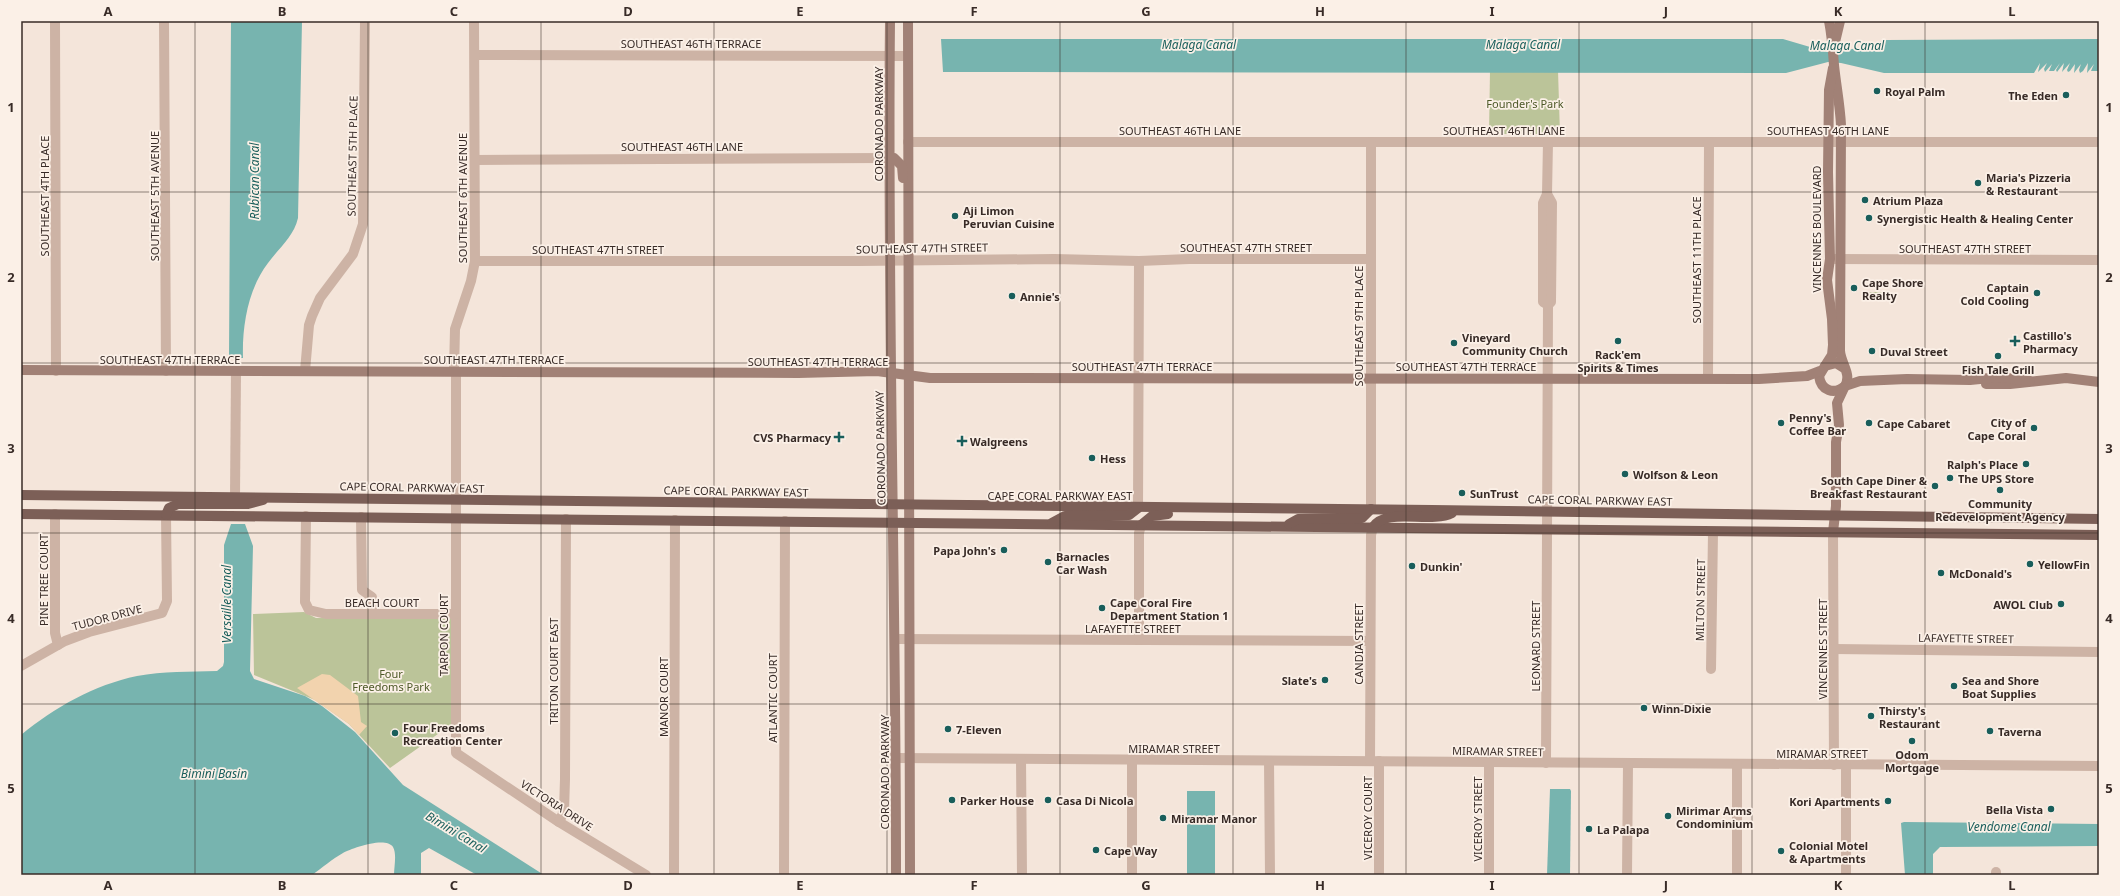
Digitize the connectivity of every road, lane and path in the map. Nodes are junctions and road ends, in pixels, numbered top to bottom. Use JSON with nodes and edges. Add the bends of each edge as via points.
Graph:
{"nodes":[{"id":1,"x":56,"y":21,"type":"edge"},
{"id":2,"x":164,"y":21,"type":"edge"},
{"id":3,"x":365,"y":21,"type":"edge"},
{"id":4,"x":474,"y":21,"type":"edge"},
{"id":5,"x":890,"y":21,"type":"edge"},
{"id":6,"x":908,"y":21,"type":"edge"},
{"id":7,"x":1829,"y":21,"type":"edge"},
{"id":8,"x":1840,"y":21,"type":"edge"},
{"id":9,"x":1834,"y":48,"type":"junction"},
{"id":10,"x":475,"y":55,"type":"junction"},
{"id":11,"x":890,"y":56,"type":"junction"},
{"id":12,"x":908,"y":56,"type":"junction"},
{"id":13,"x":1834,"y":66,"type":"junction"},
{"id":14,"x":908,"y":142,"type":"junction"},
{"id":15,"x":1371,"y":142,"type":"junction"},
{"id":16,"x":1548,"y":142,"type":"junction"},
{"id":17,"x":1709,"y":142,"type":"junction"},
{"id":18,"x":1828,"y":142,"type":"junction"},
{"id":19,"x":1841,"y":142,"type":"junction"},
{"id":20,"x":2099,"y":142,"type":"edge"},
{"id":21,"x":889,"y":158,"type":"junction"},
{"id":22,"x":475,"y":160,"type":"junction"},
{"id":23,"x":908,"y":199,"type":"junction"},
{"id":24,"x":1370,"y":259,"type":"junction"},
{"id":25,"x":1830,"y":259,"type":"junction"},
{"id":26,"x":890,"y":260,"type":"junction"},
{"id":27,"x":909,"y":260,"type":"junction"},
{"id":28,"x":1842,"y":260,"type":"junction"},
{"id":29,"x":2099,"y":260,"type":"edge"},
{"id":30,"x":475,"y":261,"type":"junction"},
{"id":31,"x":1139,"y":261,"type":"junction"},
{"id":32,"x":1845,"y":368,"type":"junction"},
{"id":33,"x":1823,"y":369,"type":"junction"},
{"id":34,"x":21,"y":370,"type":"edge"},
{"id":35,"x":56,"y":371,"type":"junction"},
{"id":36,"x":166,"y":371,"type":"junction"},
{"id":37,"x":305,"y":371,"type":"junction"},
{"id":38,"x":455,"y":371,"type":"junction"},
{"id":39,"x":236,"y":372,"type":"junction"},
{"id":40,"x":892,"y":373,"type":"junction"},
{"id":41,"x":910,"y":376,"type":"junction"},
{"id":42,"x":1138,"y":378,"type":"junction"},
{"id":43,"x":1370,"y":378,"type":"junction"},
{"id":44,"x":1547,"y":378,"type":"junction"},
{"id":45,"x":1708,"y":378,"type":"junction"},
{"id":46,"x":1759,"y":378,"type":"junction"},
{"id":47,"x":1907,"y":379,"type":"junction"},
{"id":48,"x":2097,"y":382,"type":"edge"},
{"id":49,"x":1824,"y":387,"type":"junction"},
{"id":50,"x":1844,"y":387,"type":"junction"},
{"id":51,"x":1836,"y":442,"type":"junction"},
{"id":52,"x":21,"y":495,"type":"edge"},
{"id":53,"x":235,"y":496,"type":"junction"},
{"id":54,"x":270,"y":496,"type":"junction"},
{"id":55,"x":456,"y":499,"type":"junction"},
{"id":56,"x":893,"y":505,"type":"junction"},
{"id":57,"x":910,"y":505,"type":"junction"},
{"id":58,"x":1138,"y":508,"type":"junction"},
{"id":59,"x":1227,"y":508,"type":"junction"},
{"id":60,"x":1371,"y":509,"type":"junction"},
{"id":61,"x":1458,"y":510,"type":"junction"},
{"id":62,"x":1547,"y":511,"type":"junction"},
{"id":63,"x":21,"y":514,"type":"edge"},
{"id":64,"x":55,"y":514,"type":"junction"},
{"id":65,"x":166,"y":515,"type":"junction"},
{"id":66,"x":306,"y":516,"type":"junction"},
{"id":67,"x":1835,"y":516,"type":"junction"},
{"id":68,"x":361,"y":517,"type":"junction"},
{"id":69,"x":456,"y":518,"type":"junction"},
{"id":70,"x":566,"y":519,"type":"junction"},
{"id":71,"x":2099,"y":519,"type":"edge"},
{"id":72,"x":675,"y":520,"type":"junction"},
{"id":73,"x":785,"y":521,"type":"junction"},
{"id":74,"x":893,"y":522,"type":"junction"},
{"id":75,"x":910,"y":522,"type":"junction"},
{"id":76,"x":1050,"y":524,"type":"junction"},
{"id":77,"x":1141,"y":524,"type":"junction"},
{"id":78,"x":1286,"y":526,"type":"junction"},
{"id":79,"x":1373,"y":527,"type":"junction"},
{"id":80,"x":1547,"y":528,"type":"junction"},
{"id":81,"x":1713,"y":532,"type":"junction"},
{"id":82,"x":1832,"y":532,"type":"junction"},
{"id":83,"x":2099,"y":535,"type":"edge"},
{"id":84,"x":372,"y":614,"type":"junction"},
{"id":85,"x":455,"y":614,"type":"junction"},
{"id":86,"x":895,"y":639,"type":"junction"},
{"id":87,"x":911,"y":639,"type":"junction"},
{"id":88,"x":1139,"y":640,"type":"junction"},
{"id":89,"x":1370,"y":641,"type":"junction"},
{"id":90,"x":58,"y":644,"type":"junction"},
{"id":91,"x":1834,"y":649,"type":"junction"},
{"id":92,"x":2099,"y":652,"type":"edge"},
{"id":93,"x":21,"y":666,"type":"edge"},
{"id":94,"x":1711,"y":669,"type":"dead end"},
{"id":95,"x":456,"y":753,"type":"joint"},
{"id":96,"x":896,"y":758,"type":"junction"},
{"id":97,"x":910,"y":758,"type":"junction"},
{"id":98,"x":1021,"y":759,"type":"junction"},
{"id":99,"x":1132,"y":760,"type":"junction"},
{"id":100,"x":1269,"y":761,"type":"junction"},
{"id":101,"x":1375,"y":761,"type":"junction"},
{"id":102,"x":1489,"y":763,"type":"junction"},
{"id":103,"x":1546,"y":763,"type":"junction"},
{"id":104,"x":1628,"y":764,"type":"junction"},
{"id":105,"x":1737,"y":765,"type":"junction"},
{"id":106,"x":1834,"y":765,"type":"junction"},
{"id":107,"x":1846,"y":765,"type":"junction"},
{"id":108,"x":2099,"y":766,"type":"edge"},
{"id":109,"x":559,"y":822,"type":"junction"},
{"id":110,"x":646,"y":875,"type":"edge"},
{"id":111,"x":674,"y":875,"type":"edge"},
{"id":112,"x":784,"y":875,"type":"edge"},
{"id":113,"x":896,"y":875,"type":"edge"},
{"id":114,"x":910,"y":875,"type":"edge"},
{"id":115,"x":1022,"y":875,"type":"edge"},
{"id":116,"x":1132,"y":875,"type":"edge"},
{"id":117,"x":1270,"y":875,"type":"edge"},
{"id":118,"x":1379,"y":875,"type":"edge"},
{"id":119,"x":1489,"y":875,"type":"edge"},
{"id":120,"x":1627,"y":875,"type":"edge"},
{"id":121,"x":1737,"y":875,"type":"edge"},
{"id":122,"x":1846,"y":875,"type":"edge"}],
"edges":[{"from":1,"to":35,"type":"street","name":"SOUTHEAST 4TH PLACE"},
{"from":2,"to":36,"type":"street","name":"SOUTHEAST 5TH AVENUE"},
{"from":3,"to":37,"type":"street","name":"SOUTHEAST 5TH PLACE","via":[[363,224],[353,254],[320,298],[314,311],[309,326]]},
{"from":4,"to":10,"type":"street","name":"SOUTHEAST 6TH AVENUE"},
{"from":5,"to":11,"type":"street","name":"CORONADO PARKWAY"},
{"from":6,"to":12,"type":"street"},
{"from":7,"to":9,"type":"street","name":"VINCENNES BOULEVARD"},
{"from":8,"to":9,"type":"street","name":"VINCENNES BOULEVARD"},
{"from":9,"to":13,"type":"street","name":"VINCENNES BOULEVARD"},
{"from":10,"to":11,"type":"street","name":"SOUTHEAST 46TH TERRACE"},
{"from":10,"to":22,"type":"street","name":"SOUTHEAST 6TH AVENUE"},
{"from":11,"to":12,"type":"street","name":"SOUTHEAST 46TH TERRACE"},
{"from":11,"to":21,"type":"street","name":"CORONADO PARKWAY"},
{"from":12,"to":14,"type":"street"},
{"from":13,"to":18,"type":"street","name":"VINCENNES BOULEVARD","via":[[1829,90]]},
{"from":13,"to":19,"type":"street","name":"VINCENNES BOULEVARD","via":[[1839,96]]},
{"from":14,"to":15,"type":"street","name":"SOUTHEAST 46TH LANE"},
{"from":14,"to":23,"type":"street"},
{"from":15,"to":16,"type":"street","name":"SOUTHEAST 46TH LANE"},
{"from":15,"to":24,"type":"street","name":"SOUTHEAST 9TH PLACE"},
{"from":16,"to":17,"type":"street","name":"SOUTHEAST 46TH LANE"},
{"from":16,"to":44,"type":"street","name":"LEONARD STREET","via":[[1547,194],[1543,203],[1543,302],[1548,305]]},
{"from":17,"to":18,"type":"street","name":"SOUTHEAST 46TH LANE"},
{"from":17,"to":45,"type":"street","name":"SOUTHEAST 11TH PLACE"},
{"from":18,"to":19,"type":"street","name":"SOUTHEAST 46TH LANE"},
{"from":18,"to":25,"type":"street","name":"VINCENNES BOULEVARD"},
{"from":19,"to":20,"type":"street","name":"SOUTHEAST 46TH LANE"},
{"from":19,"to":28,"type":"street","name":"VINCENNES BOULEVARD"},
{"from":21,"to":22,"type":"street","name":"SOUTHEAST 46TH LANE"},
{"from":21,"to":23,"type":"street","via":[[894,158],[902,166],[903,191]]},
{"from":21,"to":26,"type":"street","name":"CORONADO PARKWAY"},
{"from":22,"to":30,"type":"street","name":"SOUTHEAST 6TH AVENUE"},
{"from":23,"to":27,"type":"street"},
{"from":24,"to":31,"type":"street","name":"SOUTHEAST 47TH STREET"},
{"from":24,"to":43,"type":"street","name":"SOUTHEAST 9TH PLACE"},
{"from":25,"to":28,"type":"street","name":"SOUTHEAST 47TH STREET"},
{"from":25,"to":33,"type":"street","name":"VINCENNES BOULEVARD","via":[[1827,283],[1833,345],[1832,355]]},
{"from":26,"to":27,"type":"street","name":"SOUTHEAST 47TH STREET"},
{"from":26,"to":30,"type":"street","name":"SOUTHEAST 47TH STREET"},
{"from":26,"to":40,"type":"street","name":"CORONADO PARKWAY"},
{"from":27,"to":31,"type":"street","name":"SOUTHEAST 47TH STREET"},
{"from":27,"to":41,"type":"street"},
{"from":28,"to":29,"type":"street","name":"SOUTHEAST 47TH STREET"},
{"from":28,"to":32,"type":"street","name":"VINCENNES BOULEVARD","via":[[1840,352]]},
{"from":30,"to":38,"type":"street","name":"SOUTHEAST 6TH AVENUE","via":[[455,329]]},
{"from":31,"to":42,"type":"street"},
{"from":32,"to":33,"type":"street","via":[[1836,363]]},
{"from":32,"to":47,"type":"street","via":[[1856,374],[1888,375]]},
{"from":32,"to":50,"type":"street","via":[[1848,376]]},
{"from":33,"to":46,"type":"street","name":"SOUTHEAST 47TH TERRACE","via":[[1807,376]]},
{"from":33,"to":49,"type":"street","via":[[1819,376]]},
{"from":34,"to":35,"type":"street","name":"SOUTHEAST 47TH TERRACE"},
{"from":35,"to":36,"type":"street","name":"SOUTHEAST 47TH TERRACE"},
{"from":36,"to":39,"type":"street","name":"SOUTHEAST 47TH TERRACE"},
{"from":37,"to":38,"type":"street","name":"SOUTHEAST 47TH TERRACE"},
{"from":37,"to":39,"type":"street","name":"SOUTHEAST 47TH TERRACE"},
{"from":38,"to":40,"type":"street","name":"SOUTHEAST 47TH TERRACE"},
{"from":38,"to":55,"type":"street","name":"SOUTHEAST 6TH AVENUE"},
{"from":39,"to":53,"type":"street"},
{"from":40,"to":41,"type":"street","name":"SOUTHEAST 47TH TERRACE"},
{"from":40,"to":56,"type":"street","name":"CORONADO PARKWAY"},
{"from":41,"to":42,"type":"street","name":"SOUTHEAST 47TH TERRACE"},
{"from":41,"to":57,"type":"street"},
{"from":42,"to":43,"type":"street","name":"SOUTHEAST 47TH TERRACE"},
{"from":42,"to":58,"type":"street"},
{"from":43,"to":44,"type":"street","name":"SOUTHEAST 47TH TERRACE"},
{"from":43,"to":60,"type":"street","name":"SOUTHEAST 9TH PLACE"},
{"from":44,"to":45,"type":"street","name":"SOUTHEAST 47TH TERRACE"},
{"from":44,"to":62,"type":"street","name":"LEONARD STREET"},
{"from":45,"to":46,"type":"street","name":"SOUTHEAST 47TH TERRACE"},
{"from":46,"to":49,"type":"street","name":"SOUTHEAST 47TH TERRACE","via":[[1775,382],[1813,382]]},
{"from":47,"to":48,"type":"street","via":[[2000,378],[2033,381],[2066,378]]},
{"from":47,"to":50,"type":"street","via":[[1860,381]]},
{"from":49,"to":50,"type":"street","via":[[1834,391]]},
{"from":49,"to":51,"type":"street","via":[[1829,396]]},
{"from":50,"to":51,"type":"street","via":[[1837,403],[1839,424]]},
{"from":51,"to":67,"type":"street"},
{"from":52,"to":53,"type":"main road","name":"CAPE CORAL PARKWAY EAST"},
{"from":53,"to":54,"type":"main road","name":"CAPE CORAL PARKWAY EAST"},
{"from":54,"to":55,"type":"main road","name":"CAPE CORAL PARKWAY EAST"},
{"from":54,"to":65,"type":"main road","via":[[248,504],[178,504],[169,508]]},
{"from":55,"to":56,"type":"main road","name":"CAPE CORAL PARKWAY EAST"},
{"from":55,"to":69,"type":"street","name":"SOUTHEAST 6TH AVENUE"},
{"from":56,"to":57,"type":"main road","name":"CAPE CORAL PARKWAY EAST"},
{"from":56,"to":74,"type":"street","name":"CORONADO PARKWAY"},
{"from":57,"to":58,"type":"main road","name":"CAPE CORAL PARKWAY EAST"},
{"from":57,"to":75,"type":"street"},
{"from":58,"to":59,"type":"main road","name":"CAPE CORAL PARKWAY EAST"},
{"from":58,"to":76,"type":"main road","via":[[1129,515],[1065,516]]},
{"from":59,"to":60,"type":"main road","name":"CAPE CORAL PARKWAY EAST"},
{"from":59,"to":77,"type":"main road","via":[[1209,514],[1158,514],[1147,518]]},
{"from":60,"to":61,"type":"main road","name":"CAPE CORAL PARKWAY EAST"},
{"from":60,"to":78,"type":"main road","via":[[1362,518],[1298,519]]},
{"from":61,"to":62,"type":"main road","name":"CAPE CORAL PARKWAY EAST"},
{"from":61,"to":79,"type":"main road","via":[[1439,517],[1388,517],[1377,521]]},
{"from":62,"to":67,"type":"main road","name":"CAPE CORAL PARKWAY EAST"},
{"from":62,"to":80,"type":"street","name":"LEONARD STREET"},
{"from":63,"to":64,"type":"main road"},
{"from":64,"to":65,"type":"main road"},
{"from":64,"to":90,"type":"street","name":"PINE TREE COURT","via":[[55,633]]},
{"from":65,"to":66,"type":"main road"},
{"from":65,"to":90,"type":"street","name":"TUDOR DRIVE","via":[[165,610],[158,616],[89,632]]},
{"from":66,"to":68,"type":"main road"},
{"from":66,"to":84,"type":"street","name":"BEACH COURT","via":[[305,602],[310,610],[326,614]]},
{"from":67,"to":71,"type":"main road","name":"CAPE CORAL PARKWAY EAST"},
{"from":67,"to":82,"type":"street"},
{"from":68,"to":69,"type":"main road"},
{"from":68,"to":84,"type":"street","via":[[362,590],[372,597]]},
{"from":69,"to":70,"type":"main road"},
{"from":69,"to":85,"type":"street","name":"TARPON COURT"},
{"from":70,"to":72,"type":"main road"},
{"from":70,"to":109,"type":"street","name":"TRITON COURT EAST","via":[[565,779],[564,811]]},
{"from":72,"to":73,"type":"main road"},
{"from":72,"to":111,"type":"street","name":"MANOR COURT"},
{"from":73,"to":74,"type":"main road"},
{"from":73,"to":112,"type":"street","name":"ATLANTIC COURT"},
{"from":74,"to":75,"type":"main road"},
{"from":74,"to":86,"type":"street","name":"CORONADO PARKWAY"},
{"from":75,"to":76,"type":"main road"},
{"from":75,"to":87,"type":"street"},
{"from":76,"to":77,"type":"main road"},
{"from":77,"to":78,"type":"main road"},
{"from":77,"to":88,"type":"street"},
{"from":78,"to":79,"type":"main road"},
{"from":79,"to":80,"type":"main road"},
{"from":79,"to":89,"type":"street","name":"CANDIA STREET"},
{"from":80,"to":81,"type":"main road"},
{"from":80,"to":103,"type":"street","name":"LEONARD STREET"},
{"from":81,"to":82,"type":"main road"},
{"from":81,"to":94,"type":"street","name":"MILTON STREET"},
{"from":82,"to":83,"type":"main road"},
{"from":82,"to":91,"type":"street","name":"VINCENNES STREET"},
{"from":84,"to":85,"type":"street","name":"BEACH COURT"},
{"from":85,"to":95,"type":"street","name":"TARPON COURT"},
{"from":86,"to":87,"type":"street","name":"LAFAYETTE STREET"},
{"from":86,"to":96,"type":"street","name":"CORONADO PARKWAY"},
{"from":87,"to":88,"type":"street","name":"LAFAYETTE STREET"},
{"from":87,"to":97,"type":"street"},
{"from":88,"to":89,"type":"street","name":"LAFAYETTE STREET"},
{"from":89,"to":101,"type":"street","name":"CANDIA STREET"},
{"from":90,"to":93,"type":"street","name":"TUDOR DRIVE"},
{"from":91,"to":92,"type":"street","name":"LAFAYETTE STREET"},
{"from":91,"to":106,"type":"street","name":"VINCENNES STREET"},
{"from":95,"to":109,"type":"street","name":"VICTORIA DRIVE"},
{"from":96,"to":97,"type":"street","name":"MIRAMAR STREET"},
{"from":96,"to":113,"type":"street","name":"CORONADO PARKWAY"},
{"from":97,"to":98,"type":"street","name":"MIRAMAR STREET"},
{"from":97,"to":114,"type":"street"},
{"from":98,"to":99,"type":"street","name":"MIRAMAR STREET"},
{"from":98,"to":115,"type":"street"},
{"from":99,"to":100,"type":"street","name":"MIRAMAR STREET"},
{"from":99,"to":116,"type":"street"},
{"from":100,"to":101,"type":"street","name":"MIRAMAR STREET"},
{"from":100,"to":117,"type":"street"},
{"from":101,"to":102,"type":"street","name":"MIRAMAR STREET"},
{"from":101,"to":118,"type":"street","name":"VICEROY COURT"},
{"from":102,"to":103,"type":"street","name":"MIRAMAR STREET"},
{"from":102,"to":119,"type":"street","name":"VICEROY STREET"},
{"from":103,"to":104,"type":"street","name":"MIRAMAR STREET"},
{"from":104,"to":105,"type":"street","name":"MIRAMAR STREET"},
{"from":104,"to":120,"type":"street"},
{"from":105,"to":106,"type":"street","name":"MIRAMAR STREET"},
{"from":105,"to":121,"type":"street"},
{"from":106,"to":107,"type":"street","name":"MIRAMAR STREET"},
{"from":107,"to":108,"type":"street","name":"MIRAMAR STREET"},
{"from":107,"to":122,"type":"street"},
{"from":109,"to":110,"type":"street","name":"VICTORIA DRIVE"}]}
